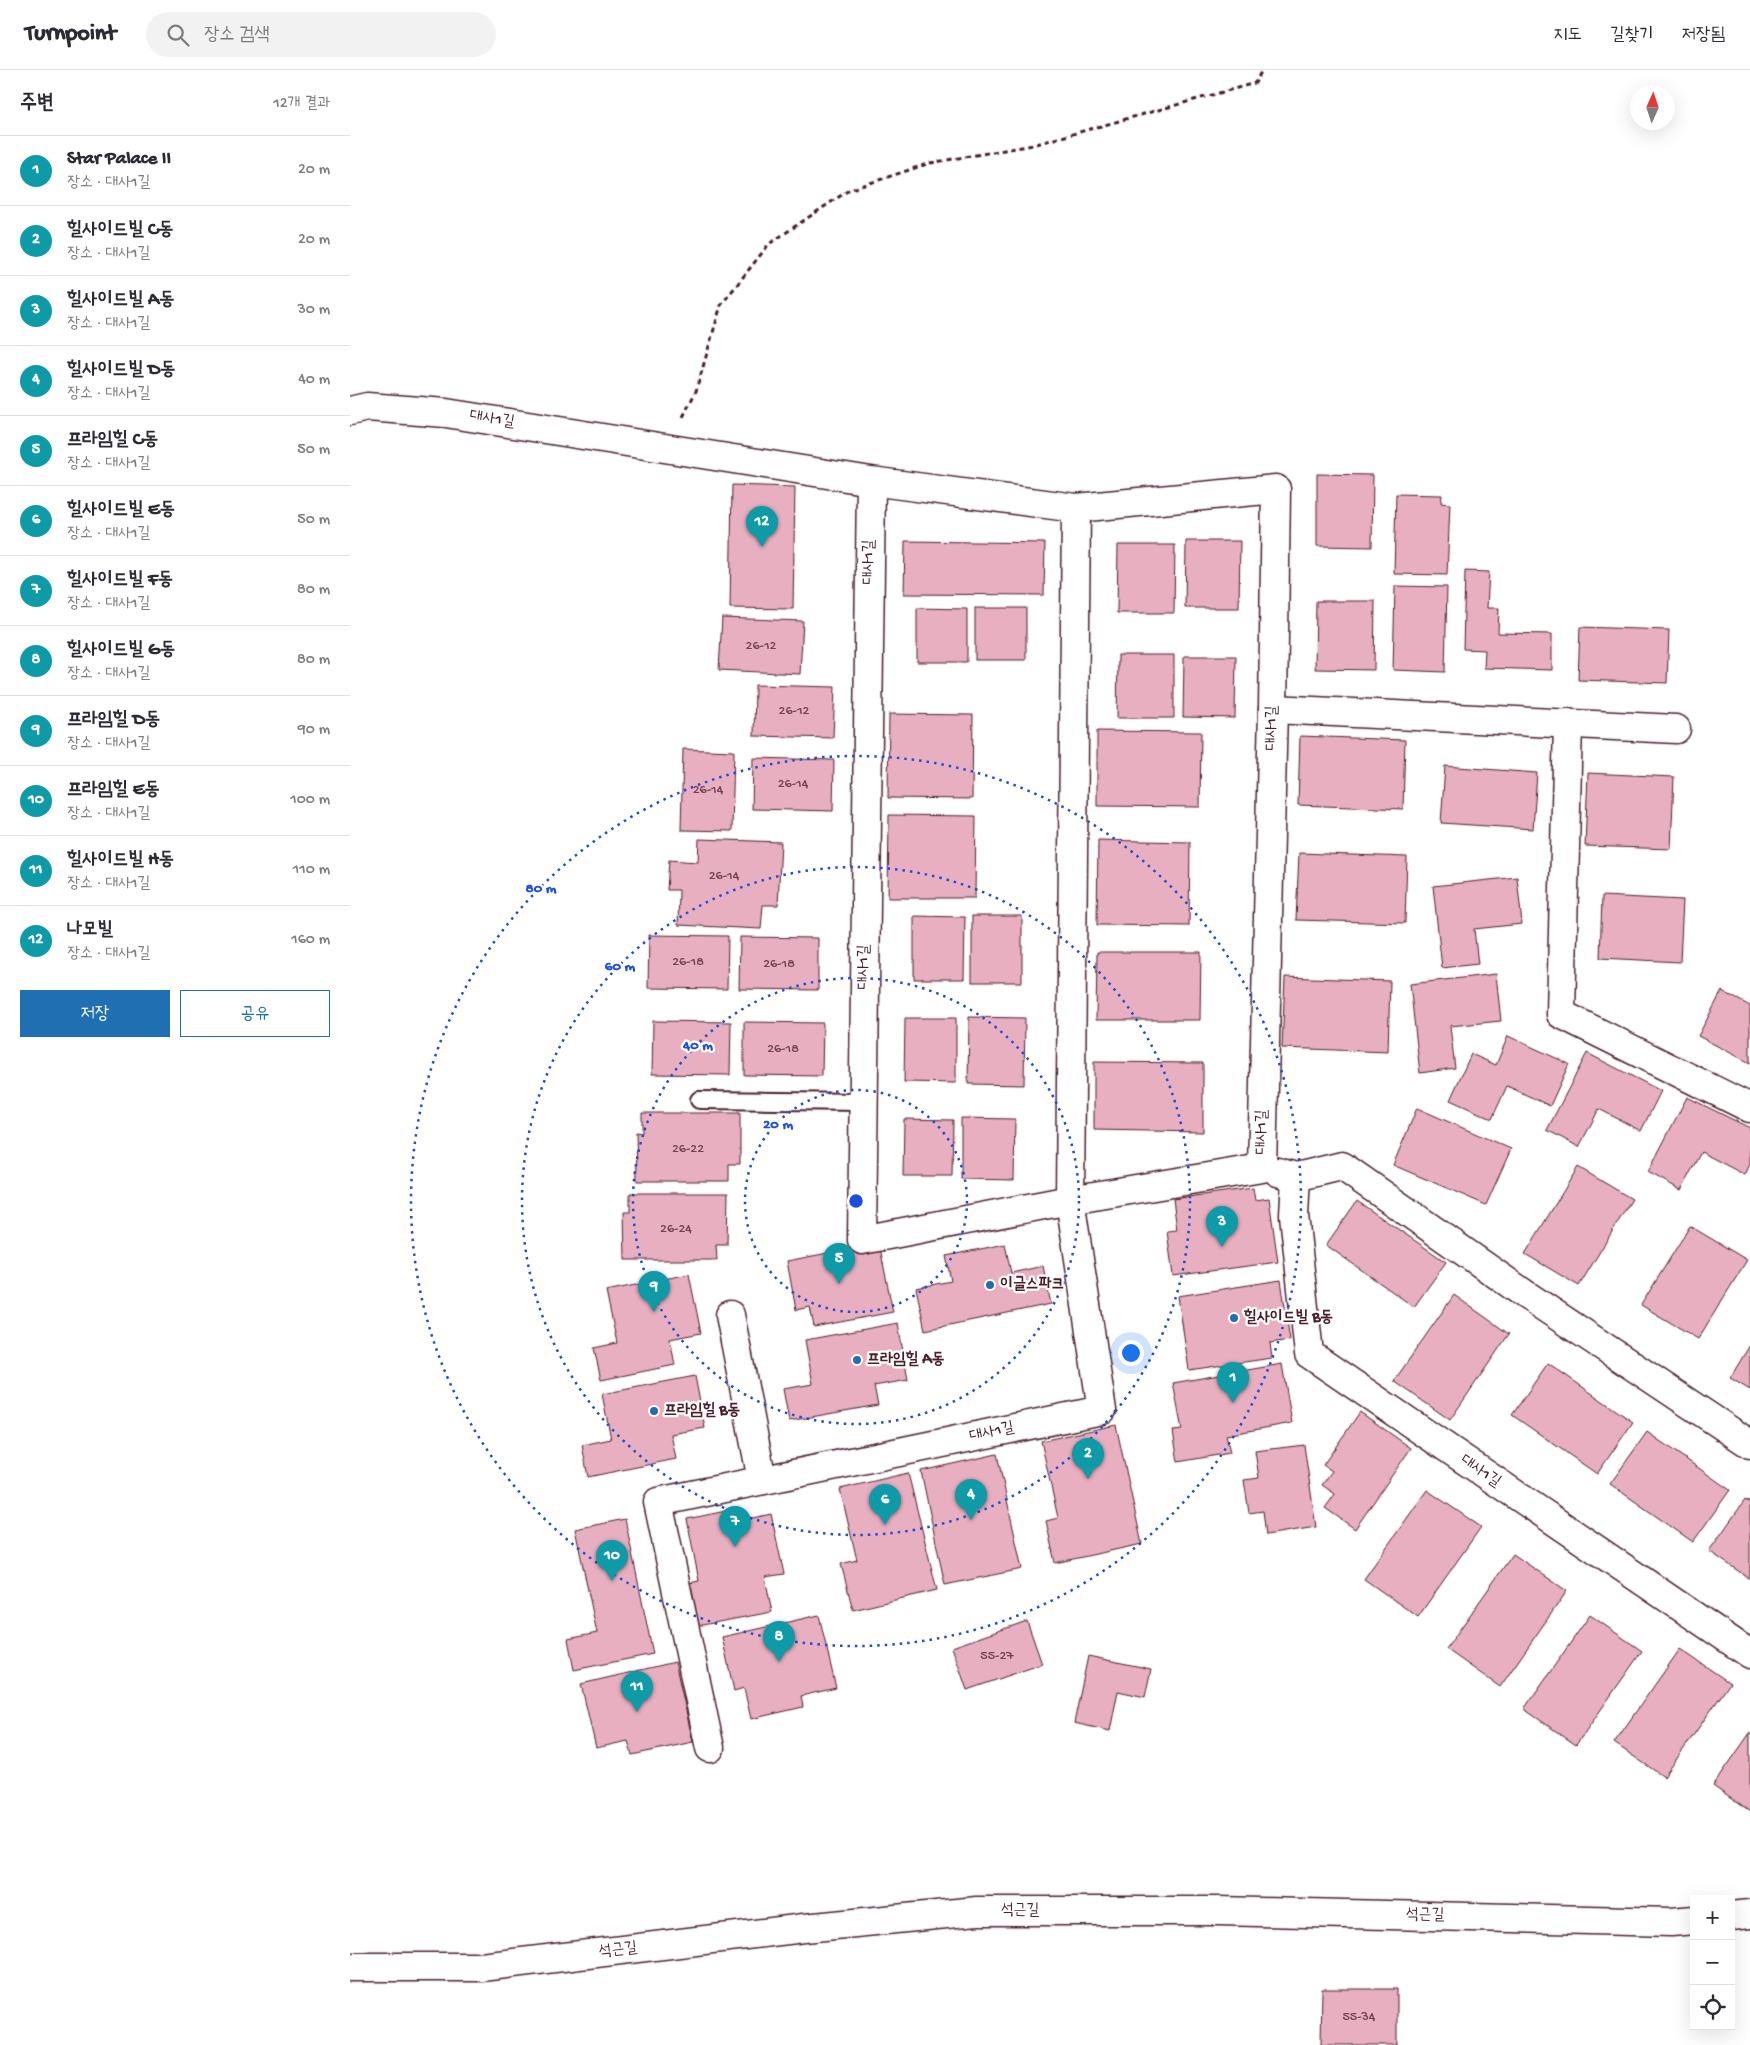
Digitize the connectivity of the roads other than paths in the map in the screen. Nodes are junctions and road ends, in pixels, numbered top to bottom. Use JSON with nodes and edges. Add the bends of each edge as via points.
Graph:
{"nodes":[{"id":1,"x":350,"y":411,"type":"edge"},
{"id":2,"x":871,"y":482,"type":"junction"},
{"id":3,"x":1076,"y":508,"type":"junction"},
{"id":4,"x":1273,"y":709,"type":"junction"},
{"id":5,"x":1568,"y":723,"type":"junction"},
{"id":6,"x":1676,"y":729,"type":"dead end"},
{"id":7,"x":699,"y":1100,"type":"dead end"},
{"id":8,"x":864,"y":1102,"type":"junction"},
{"id":9,"x":1750,"y":1108,"type":"edge"},
{"id":10,"x":1262,"y":1168,"type":"junction"},
{"id":11,"x":1296,"y":1177,"type":"junction"},
{"id":12,"x":1070,"y":1200,"type":"junction"},
{"id":13,"x":730,"y":1315,"type":"dead end"},
{"id":14,"x":1750,"y":1444,"type":"edge"},
{"id":15,"x":762,"y":1480,"type":"junction"},
{"id":16,"x":1750,"y":1654,"type":"edge"},
{"id":17,"x":710,"y":1748,"type":"dead end"},
{"id":18,"x":1750,"y":1914,"type":"edge"},
{"id":19,"x":1735,"y":1916,"type":"edge"},
{"id":20,"x":1690,"y":1920,"type":"edge"},
{"id":21,"x":350,"y":1967,"type":"edge"}],
"edges":[{"from":1,"to":2,"type":"street","name":"대사1길","via":[[367,407],[446,413]]},
{"from":2,"to":3,"type":"street","name":"대사1길"},
{"from":2,"to":8,"type":"street","name":"대사1길"},
{"from":3,"to":4,"type":"street","name":"대사1길","via":[[1276,488]]},
{"from":3,"to":12,"type":"street","name":"대사1길"},
{"from":4,"to":5,"type":"street"},
{"from":4,"to":10,"type":"street","name":"대사1길"},
{"from":5,"to":6,"type":"street"},
{"from":5,"to":9,"type":"street","via":[[1561,1014]]},
{"from":7,"to":8,"type":"lane"},
{"from":8,"to":12,"type":"street","name":"대사1길","via":[[862,1240]]},
{"from":10,"to":11,"type":"street","name":"대사1길"},
{"from":10,"to":12,"type":"street","name":"대사1길"},
{"from":11,"to":14,"type":"street","name":"대사1길","via":[[1342,1166],[1526,1295]]},
{"from":11,"to":16,"type":"street","name":"대사1길","via":[[1294,1214],[1309,1354]]},
{"from":12,"to":15,"type":"street","name":"대사1길","via":[[1102,1410]]},
{"from":13,"to":15,"type":"street"},
{"from":15,"to":17,"type":"street","name":"대사1길","via":[[658,1502]]},
{"from":18,"to":19,"type":"street"},
{"from":20,"to":21,"type":"street","name":"석근길","via":[[1219,1911],[976,1910],[481,1968]]}]}
